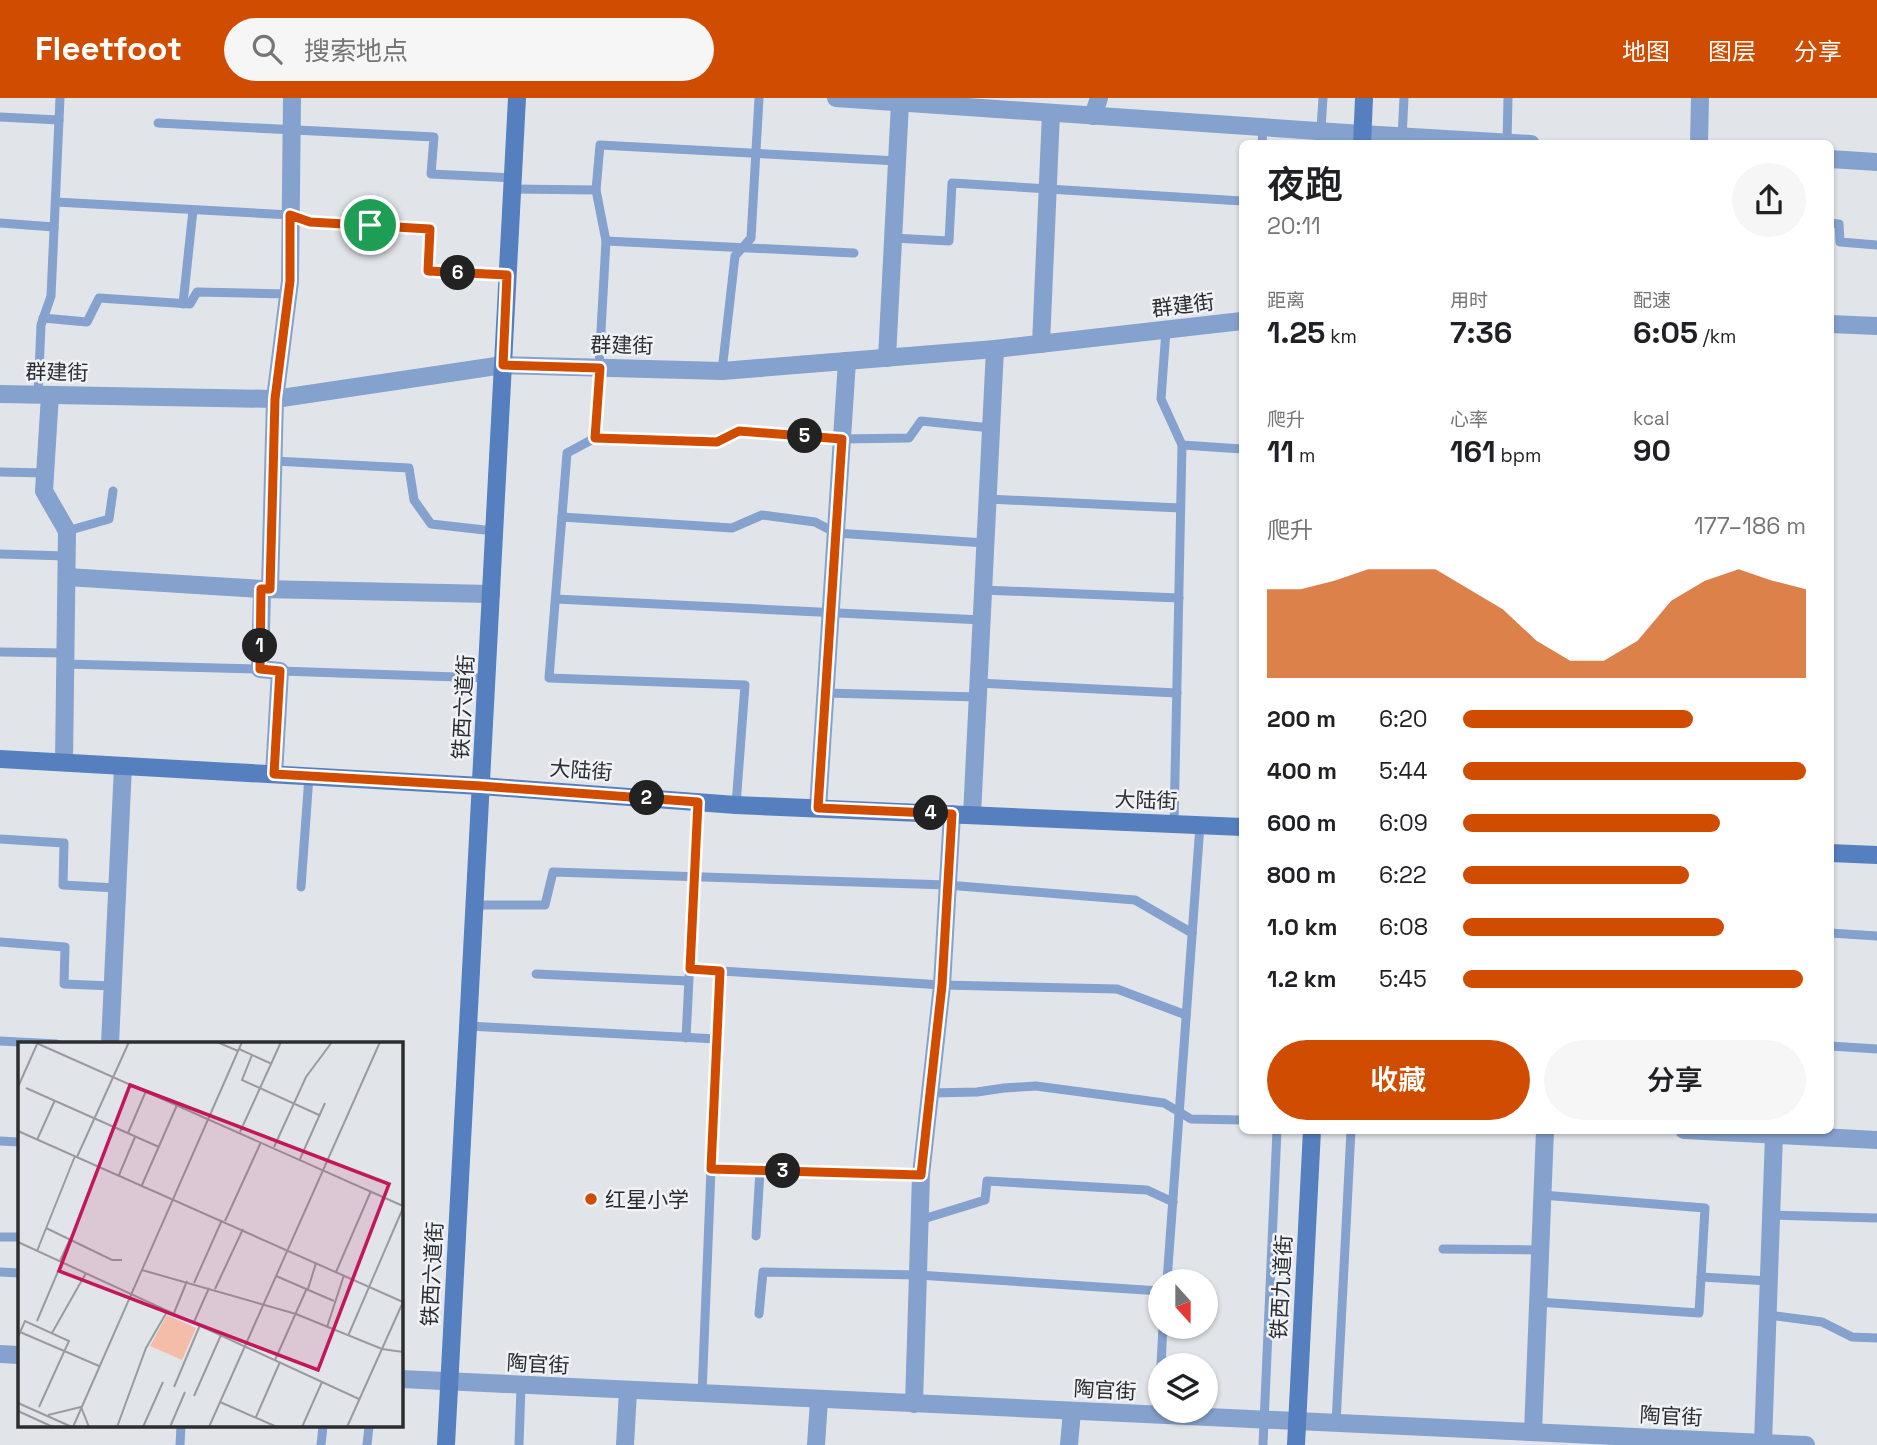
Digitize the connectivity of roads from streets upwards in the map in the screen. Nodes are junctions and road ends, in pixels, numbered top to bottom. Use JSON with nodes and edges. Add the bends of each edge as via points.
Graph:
{"nodes":[{"id":1,"x":292,"y":98,"type":"edge"},
{"id":2,"x":517,"y":98,"type":"edge"},
{"id":3,"x":848,"y":98,"type":"edge"},
{"id":4,"x":1099,"y":98,"type":"edge"},
{"id":5,"x":1364,"y":98,"type":"edge"},
{"id":6,"x":1700,"y":98,"type":"edge"},
{"id":7,"x":900,"y":103,"type":"junction"},
{"id":8,"x":1051,"y":113,"type":"junction"},
{"id":9,"x":1093,"y":116,"type":"junction"},
{"id":10,"x":1263,"y":136,"type":"edge"},
{"id":11,"x":1320,"y":137,"type":"edge"},
{"id":12,"x":1362,"y":139,"type":"edge"},
{"id":13,"x":1402,"y":140,"type":"edge"},
{"id":14,"x":1699,"y":140,"type":"edge"},
{"id":15,"x":1834,"y":159,"type":"edge"},
{"id":16,"x":1877,"y":162,"type":"edge"},
{"id":17,"x":1239,"y":321,"type":"edge"},
{"id":18,"x":1834,"y":324,"type":"edge"},
{"id":19,"x":1877,"y":326,"type":"edge"},
{"id":20,"x":1041,"y":344,"type":"junction"},
{"id":21,"x":995,"y":349,"type":"junction"},
{"id":22,"x":887,"y":358,"type":"junction"},
{"id":23,"x":847,"y":361,"type":"junction"},
{"id":24,"x":503,"y":365,"type":"junction"},
{"id":25,"x":0,"y":394,"type":"edge"},
{"id":26,"x":44,"y":395,"type":"junction"},
{"id":27,"x":275,"y":399,"type":"junction"},
{"id":28,"x":66,"y":577,"type":"junction"},
{"id":29,"x":266,"y":589,"type":"junction"},
{"id":30,"x":491,"y":594,"type":"junction"},
{"id":31,"x":0,"y":759,"type":"edge"},
{"id":32,"x":64,"y":762,"type":"junction"},
{"id":33,"x":123,"y":766,"type":"junction"},
{"id":34,"x":274,"y":774,"type":"junction"},
{"id":35,"x":481,"y":786,"type":"junction"},
{"id":36,"x":818,"y":808,"type":"junction"},
{"id":37,"x":952,"y":814,"type":"junction"},
{"id":38,"x":972,"y":815,"type":"junction"},
{"id":39,"x":1239,"y":827,"type":"edge"},
{"id":40,"x":1834,"y":853,"type":"edge"},
{"id":41,"x":1877,"y":855,"type":"edge"},
{"id":42,"x":110,"y":1042,"type":"edge"},
{"id":43,"x":1312,"y":1134,"type":"edge"},
{"id":44,"x":1545,"y":1134,"type":"edge"},
{"id":45,"x":1760,"y":1134,"type":"edge"},
{"id":46,"x":1774,"y":1135,"type":"junction"},
{"id":47,"x":1877,"y":1140,"type":"edge"},
{"id":48,"x":0,"y":1354,"type":"edge"},
{"id":49,"x":18,"y":1355,"type":"edge"},
{"id":50,"x":402,"y":1379,"type":"edge"},
{"id":51,"x":449,"y":1382,"type":"junction"},
{"id":52,"x":628,"y":1391,"type":"junction"},
{"id":53,"x":819,"y":1400,"type":"junction"},
{"id":54,"x":914,"y":1404,"type":"junction"},
{"id":55,"x":1072,"y":1411,"type":"junction"},
{"id":56,"x":1297,"y":1422,"type":"junction"},
{"id":57,"x":1533,"y":1432,"type":"junction"},
{"id":58,"x":1642,"y":1441,"type":"edge"},
{"id":59,"x":1763,"y":1443,"type":"junction"},
{"id":60,"x":446,"y":1445,"type":"edge"},
{"id":61,"x":625,"y":1445,"type":"edge"},
{"id":62,"x":816,"y":1445,"type":"edge"},
{"id":63,"x":1069,"y":1445,"type":"edge"},
{"id":64,"x":1296,"y":1445,"type":"edge"},
{"id":65,"x":1806,"y":1445,"type":"edge"}],
"edges":[{"from":1,"to":27,"type":"street","via":[[288,294]]},
{"from":2,"to":24,"type":"main road","name":"铁西六道街"},
{"from":3,"to":7,"type":"street"},
{"from":4,"to":9,"type":"street"},
{"from":5,"to":12,"type":"main road"},
{"from":6,"to":14,"type":"street"},
{"from":7,"to":8,"type":"street"},
{"from":7,"to":22,"type":"street"},
{"from":8,"to":9,"type":"street"},
{"from":8,"to":20,"type":"street"},
{"from":9,"to":10,"type":"street"},
{"from":10,"to":11,"type":"street"},
{"from":11,"to":12,"type":"street"},
{"from":12,"to":13,"type":"street"},
{"from":15,"to":16,"type":"street"},
{"from":17,"to":20,"type":"street","name":"群建街"},
{"from":18,"to":19,"type":"street"},
{"from":20,"to":21,"type":"street","name":"群建街"},
{"from":21,"to":22,"type":"street","name":"群建街"},
{"from":21,"to":38,"type":"street"},
{"from":22,"to":23,"type":"street","name":"群建街"},
{"from":23,"to":24,"type":"street","name":"群建街","via":[[722,371]]},
{"from":23,"to":36,"type":"street"},
{"from":24,"to":27,"type":"street","name":"群建街"},
{"from":24,"to":30,"type":"main road","name":"铁西六道街"},
{"from":25,"to":26,"type":"street","name":"群建街"},
{"from":26,"to":27,"type":"street","name":"群建街"},
{"from":26,"to":28,"type":"street","via":[[44,491],[67,531]]},
{"from":27,"to":29,"type":"street"},
{"from":28,"to":29,"type":"street"},
{"from":28,"to":32,"type":"street"},
{"from":29,"to":30,"type":"street"},
{"from":29,"to":34,"type":"street","via":[[260,669],[280,671]]},
{"from":30,"to":35,"type":"main road","name":"铁西六道街"},
{"from":31,"to":32,"type":"main road","name":"大陆街"},
{"from":32,"to":33,"type":"main road","name":"大陆街"},
{"from":33,"to":34,"type":"main road","name":"大陆街"},
{"from":33,"to":42,"type":"street"},
{"from":34,"to":35,"type":"main road","name":"大陆街"},
{"from":35,"to":36,"type":"main road","name":"大陆街"},
{"from":35,"to":51,"type":"main road","name":"铁西六道街"},
{"from":36,"to":37,"type":"main road","name":"大陆街"},
{"from":37,"to":38,"type":"main road","name":"大陆街"},
{"from":37,"to":54,"type":"street","via":[[942,985],[921,1175]]},
{"from":38,"to":39,"type":"main road","name":"大陆街"},
{"from":40,"to":41,"type":"main road"},
{"from":43,"to":56,"type":"main road","name":"铁西九道街"},
{"from":44,"to":57,"type":"street"},
{"from":45,"to":46,"type":"street"},
{"from":46,"to":47,"type":"street"},
{"from":46,"to":59,"type":"street"},
{"from":48,"to":49,"type":"street"},
{"from":50,"to":51,"type":"street","name":"陶官街"},
{"from":51,"to":52,"type":"street","name":"陶官街"},
{"from":51,"to":60,"type":"main road","name":"铁西六道街"},
{"from":52,"to":53,"type":"street","name":"陶官街"},
{"from":52,"to":61,"type":"street"},
{"from":53,"to":54,"type":"street","name":"陶官街"},
{"from":53,"to":62,"type":"street"},
{"from":54,"to":55,"type":"street","name":"陶官街"},
{"from":55,"to":56,"type":"street","name":"陶官街"},
{"from":55,"to":63,"type":"street"},
{"from":56,"to":57,"type":"street","name":"陶官街"},
{"from":56,"to":64,"type":"main road","name":"铁西九道街"},
{"from":57,"to":58,"type":"street","name":"陶官街"},
{"from":58,"to":59,"type":"street","name":"陶官街"},
{"from":59,"to":65,"type":"street","name":"陶官街"}]}
